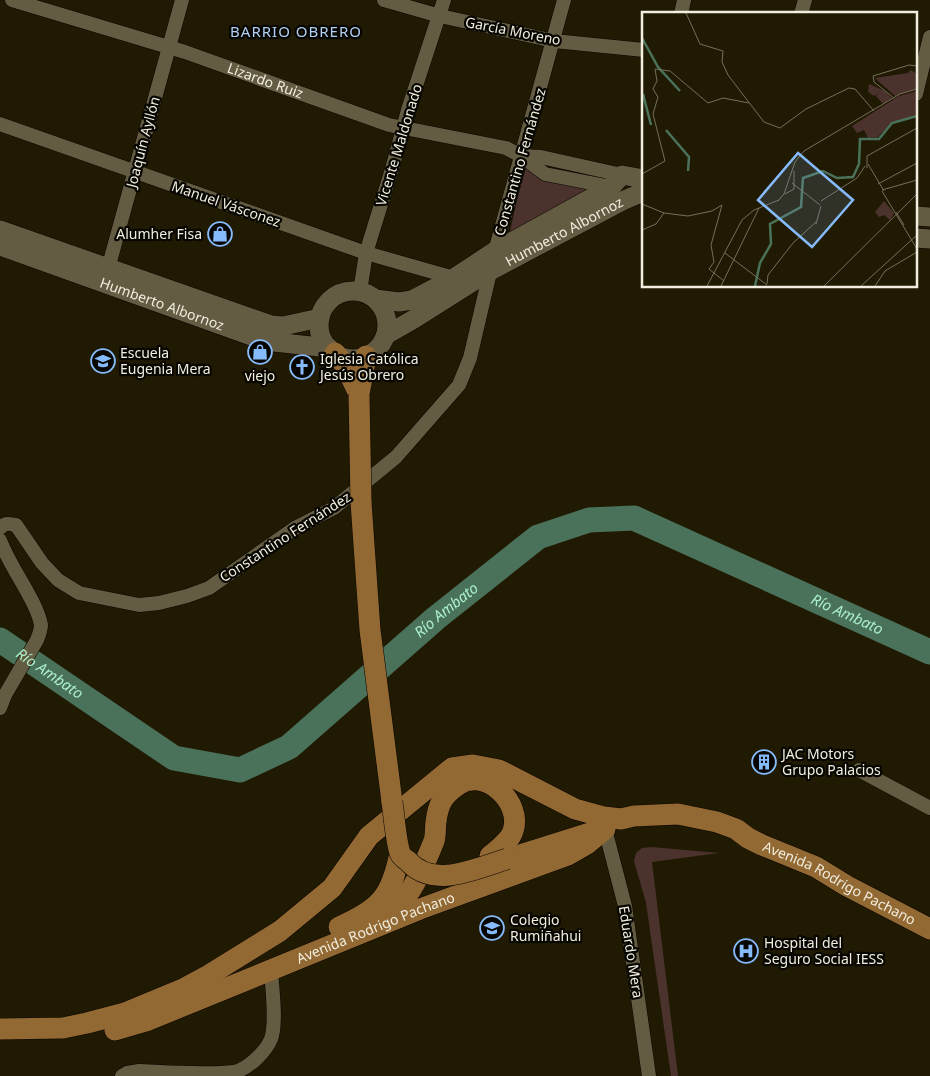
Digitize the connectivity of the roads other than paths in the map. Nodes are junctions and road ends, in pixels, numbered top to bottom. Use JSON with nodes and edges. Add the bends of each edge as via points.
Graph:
{"nodes":[{"id":1,"x":12,"y":0,"type":"edge"},
{"id":2,"x":182,"y":0,"type":"edge"},
{"id":3,"x":384,"y":0,"type":"edge"},
{"id":4,"x":444,"y":0,"type":"edge"},
{"id":5,"x":564,"y":0,"type":"edge"},
{"id":6,"x":440,"y":16,"type":"junction"},
{"id":7,"x":930,"y":37,"type":"edge"},
{"id":8,"x":554,"y":40,"type":"junction"},
{"id":9,"x":169,"y":47,"type":"junction"},
{"id":10,"x":642,"y":50,"type":"edge"},
{"id":11,"x":920,"y":88,"type":"edge"},
{"id":12,"x":0,"y":124,"type":"edge"},
{"id":13,"x":404,"y":128,"type":"junction"},
{"id":14,"x":521,"y":156,"type":"junction"},
{"id":15,"x":135,"y":172,"type":"junction"},
{"id":16,"x":617,"y":181,"type":"junction"},
{"id":17,"x":642,"y":188,"type":"edge"},
{"id":18,"x":642,"y":189,"type":"edge"},
{"id":19,"x":0,"y":230,"type":"edge"},
{"id":20,"x":0,"y":246,"type":"edge"},
{"id":21,"x":495,"y":250,"type":"junction"},
{"id":22,"x":366,"y":253,"type":"junction"},
{"id":23,"x":490,"y":271,"type":"junction"},
{"id":24,"x":106,"y":276,"type":"junction"},
{"id":25,"x":454,"y":278,"type":"junction"},
{"id":26,"x":368,"y":295,"type":"junction"},
{"id":27,"x":320,"y":318,"type":"junction"},
{"id":28,"x":386,"y":335,"type":"junction"},
{"id":29,"x":332,"y":351,"type":"junction"},
{"id":30,"x":366,"y":356,"type":"junction"},
{"id":31,"x":359,"y":394,"type":"junction"},
{"id":32,"x":1,"y":526,"type":"edge"},
{"id":33,"x":0,"y":540,"type":"edge"},
{"id":34,"x":3,"y":701,"type":"edge"},
{"id":35,"x":860,"y":770,"type":"dead end"},
{"id":36,"x":392,"y":802,"type":"junction"},
{"id":37,"x":930,"y":808,"type":"edge"},
{"id":38,"x":605,"y":823,"type":"junction"},
{"id":39,"x":400,"y":853,"type":"junction"},
{"id":40,"x":498,"y":858,"type":"junction"},
{"id":41,"x":373,"y":928,"type":"junction"},
{"id":42,"x":930,"y":930,"type":"edge"},
{"id":43,"x":271,"y":970,"type":"junction"},
{"id":44,"x":209,"y":975,"type":"junction"},
{"id":45,"x":0,"y":1029,"type":"edge"},
{"id":46,"x":0,"y":1042,"type":"edge"},
{"id":47,"x":122,"y":1076,"type":"edge"},
{"id":48,"x":649,"y":1076,"type":"edge"}],
"edges":[{"from":1,"to":9,"type":"street","name":"Lizardo Ruiz"},
{"from":2,"to":9,"type":"street","name":"Joaquín Ayllón"},
{"from":3,"to":6,"type":"street","name":"García Moreno"},
{"from":4,"to":6,"type":"street","name":"Vicente Maldonado"},
{"from":5,"to":8,"type":"street","name":"Constantino Fernández"},
{"from":6,"to":8,"type":"street","name":"García Moreno"},
{"from":6,"to":13,"type":"street","name":"Vicente Maldonado"},
{"from":7,"to":11,"type":"street"},
{"from":8,"to":10,"type":"street","name":"García Moreno"},
{"from":8,"to":14,"type":"street","name":"Constantino Fernández"},
{"from":9,"to":13,"type":"street","name":"Lizardo Ruiz"},
{"from":9,"to":15,"type":"street","name":"Joaquín Ayllón"},
{"from":12,"to":15,"type":"street","name":"Manuel Vásconez"},
{"from":13,"to":14,"type":"street","name":"Lizardo Ruiz","via":[[506,148]]},
{"from":13,"to":22,"type":"street","name":"Vicente Maldonado"},
{"from":14,"to":16,"type":"street","name":"Lizardo Ruiz","via":[[545,174]]},
{"from":14,"to":21,"type":"street","name":"Constantino Fernández"},
{"from":15,"to":22,"type":"street","name":"Manuel Vásconez"},
{"from":15,"to":24,"type":"street","name":"Joaquín Ayllón"},
{"from":16,"to":17,"type":"main road","name":"Lizardo Ruiz"},
{"from":16,"to":21,"type":"main road","name":"Humberto Albornoz"},
{"from":18,"to":23,"type":"main road","name":"Humberto Albornoz"},
{"from":19,"to":24,"type":"main road","name":"Humberto Albornoz"},
{"from":20,"to":24,"type":"main road","name":"Humberto Albornoz"},
{"from":21,"to":23,"type":"street","name":"Constantino Fernández"},
{"from":21,"to":25,"type":"main road","name":"Humberto Albornoz"},
{"from":22,"to":25,"type":"street","name":"Manuel Vásconez"},
{"from":22,"to":26,"type":"street","name":"Vicente Maldonado"},
{"from":23,"to":28,"type":"main road","name":"Humberto Albornoz"},
{"from":23,"to":32,"type":"street","name":"Constantino Fernández","via":[[470,358],[459,385],[440,408],[396,456],[334,508],[295,528],[209,588],[160,603],[138,605],[79,593],[58,580],[42,564],[16,525]]},
{"from":24,"to":27,"type":"main road","name":"Humberto Albornoz","via":[[271,325],[283,326]]},
{"from":24,"to":29,"type":"main road","name":"Humberto Albornoz","via":[[265,341]]},
{"from":25,"to":26,"type":"main road","name":"Humberto Albornoz","via":[[412,300],[399,302]]},
{"from":26,"to":27,"type":"main road","via":[[350,291],[339,294],[330,300]]},
{"from":26,"to":28,"type":"main road","via":[[382,307],[386,316]]},
{"from":27,"to":29,"type":"main road","via":[[323,339]]},
{"from":28,"to":30,"type":"main road","via":[[381,344]]},
{"from":29,"to":30,"type":"main road","via":[[345,358]]},
{"from":29,"to":31,"type":"main road","via":[[346,365]]},
{"from":30,"to":31,"type":"main road"},
{"from":31,"to":36,"type":"main road","bridge":true,"via":[[361,502],[370,630]]},
{"from":33,"to":34,"type":"street","via":[[40,624],[37,640]]},
{"from":35,"to":37,"type":"street"},
{"from":36,"to":39,"type":"main road","bridge":true},
{"from":36,"to":40,"type":"main road","bridge":true,"via":[[408,850],[422,864],[442,870]]},
{"from":38,"to":40,"type":"main road","via":[[570,826],[542,835]]},
{"from":38,"to":41,"type":"main road","name":"Avenida Rodrigo Pachano","via":[[587,844],[568,855]]},
{"from":38,"to":42,"type":"main road","name":"Avenida Rodrigo Pachano","via":[[681,824],[748,838],[816,867]]},
{"from":38,"to":44,"type":"main road","via":[[499,770],[473,765],[452,768],[369,836],[332,888],[280,931]]},
{"from":38,"to":48,"type":"street","name":"Eduardo Mera","via":[[626,906]]},
{"from":39,"to":40,"type":"main road","bridge":true,"via":[[414,869],[443,876],[458,874]]},
{"from":39,"to":44,"type":"main road","via":[[396,875],[384,900],[362,917],[294,946]]},
{"from":40,"to":41,"type":"main road","via":[[513,832],[515,818],[509,801],[498,788],[479,779],[461,782],[444,794],[436,816],[434,839],[415,882],[405,898]]},
{"from":41,"to":43,"type":"main road","name":"Avenida Rodrigo Pachano"},
{"from":43,"to":46,"type":"main road","name":"Avenida Rodrigo Pachano","via":[[146,1021],[99,1034],[51,1041]]},
{"from":43,"to":47,"type":"street","via":[[274,1017],[271,1039],[259,1057],[239,1070],[217,1075],[139,1071]]},
{"from":44,"to":45,"type":"main road","via":[[183,990],[125,1013],[87,1023],[63,1028]]}]}
